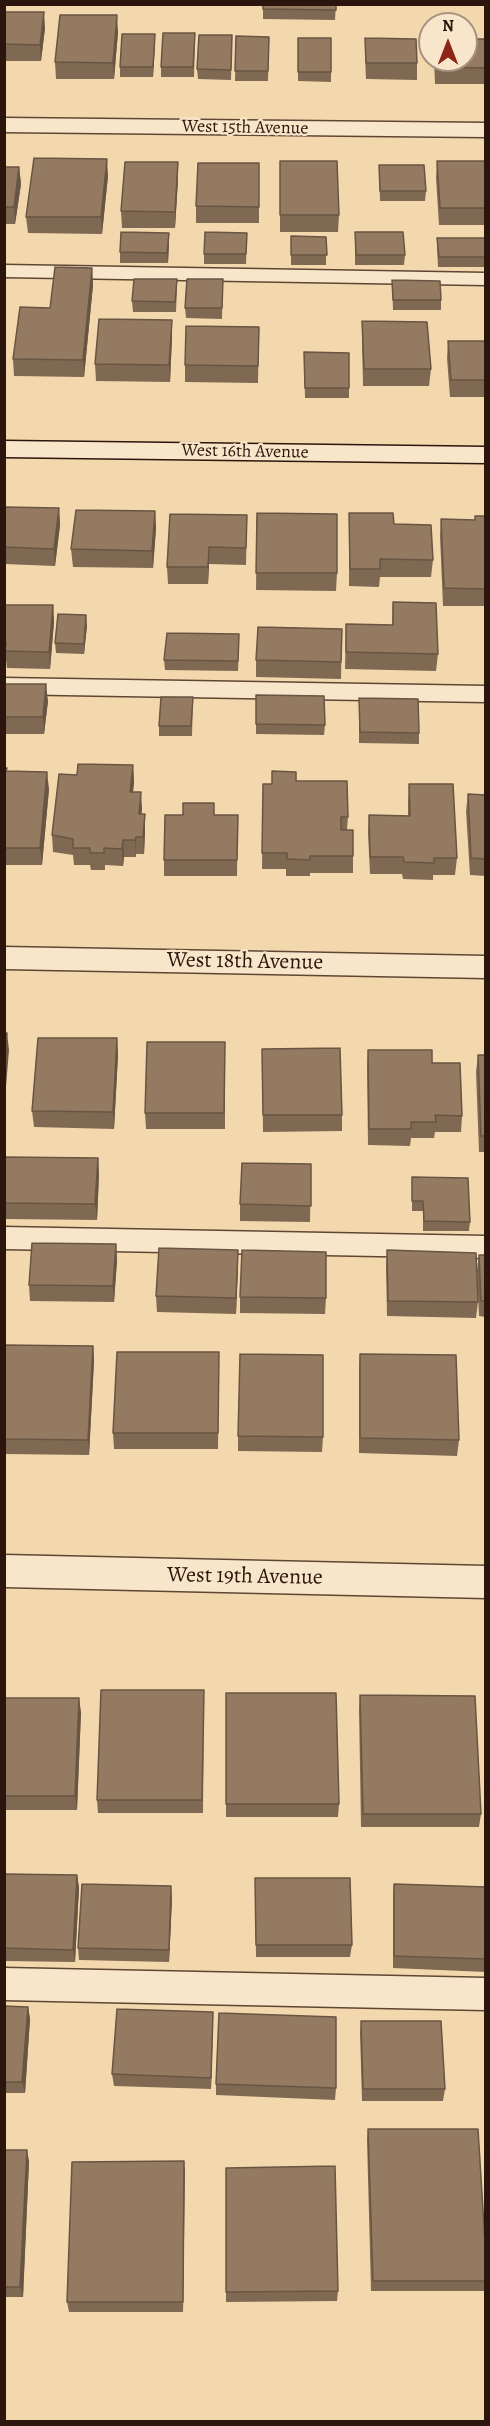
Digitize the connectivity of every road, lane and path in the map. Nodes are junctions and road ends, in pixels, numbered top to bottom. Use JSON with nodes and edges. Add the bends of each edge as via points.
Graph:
{"nodes":[{"id":1,"x":4,"y":125,"type":"edge"},
{"id":2,"x":486,"y":130,"type":"edge"},
{"id":3,"x":4,"y":271,"type":"edge"},
{"id":4,"x":486,"y":279,"type":"edge"},
{"id":5,"x":4,"y":449,"type":"edge"},
{"id":6,"x":486,"y":455,"type":"edge"},
{"id":7,"x":4,"y":686,"type":"edge"},
{"id":8,"x":486,"y":694,"type":"edge"},
{"id":9,"x":4,"y":958,"type":"edge"},
{"id":10,"x":486,"y":967,"type":"edge"},
{"id":11,"x":4,"y":1238,"type":"edge"},
{"id":12,"x":486,"y":1247,"type":"edge"},
{"id":13,"x":4,"y":1571,"type":"edge"},
{"id":14,"x":486,"y":1582,"type":"edge"},
{"id":15,"x":4,"y":1984,"type":"edge"},
{"id":16,"x":486,"y":1994,"type":"edge"}],
"edges":[{"from":1,"to":2,"type":"street","name":"West 15th Avenue"},
{"from":3,"to":4,"type":"lane"},
{"from":5,"to":6,"type":"street","name":"West 16th Avenue"},
{"from":7,"to":8,"type":"lane"},
{"from":9,"to":10,"type":"street","name":"West 18th Avenue"},
{"from":11,"to":12,"type":"lane"},
{"from":13,"to":14,"type":"street","name":"West 19th Avenue"},
{"from":15,"to":16,"type":"lane"}]}
